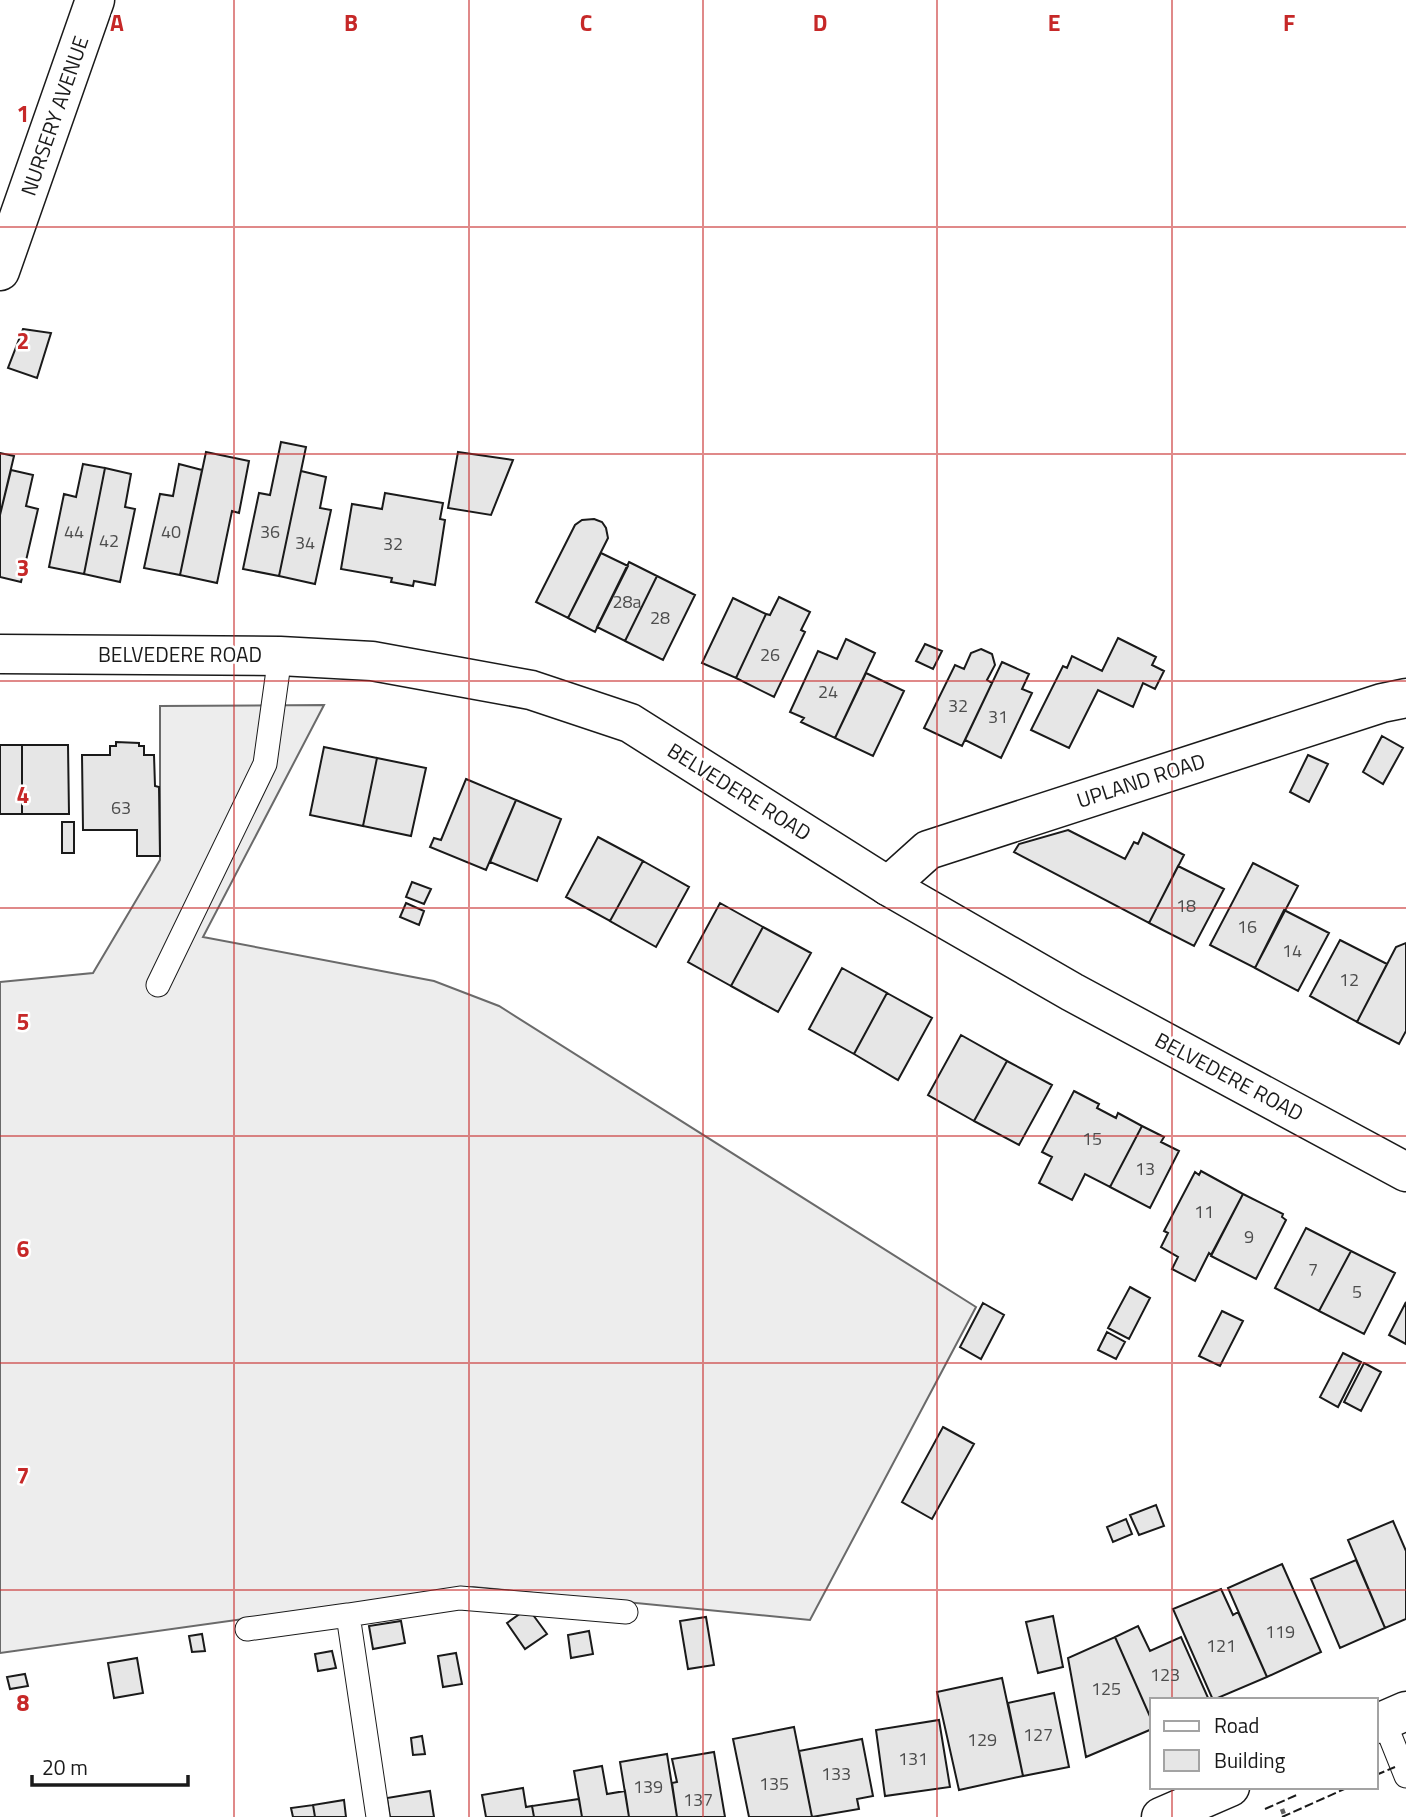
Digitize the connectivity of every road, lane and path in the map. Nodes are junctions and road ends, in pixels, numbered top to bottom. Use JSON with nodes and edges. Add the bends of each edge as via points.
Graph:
{"nodes":[{"id":1,"x":95,"y":0,"type":"edge"},
{"id":2,"x":0,"y":271,"type":"edge"},
{"id":3,"x":0,"y":654,"type":"edge"},
{"id":4,"x":280,"y":656,"type":"junction"},
{"id":5,"x":1406,"y":698,"type":"edge"},
{"id":6,"x":888,"y":886,"type":"junction"},
{"id":7,"x":158,"y":985,"type":"dead end"},
{"id":8,"x":1406,"y":1172,"type":"edge"},
{"id":9,"x":626,"y":1612,"type":"dead end"},
{"id":10,"x":348,"y":1615,"type":"junction"},
{"id":11,"x":247,"y":1629,"type":"dead end"},
{"id":12,"x":1389,"y":1719,"type":"edge"},
{"id":13,"x":1406,"y":1776,"type":"edge"},
{"id":14,"x":1225,"y":1789,"type":"edge"},
{"id":15,"x":1282,"y":1809,"type":"dead end"},
{"id":16,"x":378,"y":1817,"type":"edge"},
{"id":17,"x":1161,"y":1817,"type":"edge"},
{"id":18,"x":1285,"y":1817,"type":"edge"}],
"edges":[{"from":1,"to":2,"type":"street","name":"NURSERY AVENUE"},
{"from":3,"to":4,"type":"street","name":"BELVEDERE ROAD"},
{"from":4,"to":6,"type":"street","name":"BELVEDERE ROAD","via":[[372,661],[531,690],[630,723]]},
{"from":4,"to":7,"type":"lane","via":[[265,764]]},
{"from":5,"to":6,"type":"street","name":"UPLAND ROAD","via":[[928,850]]},
{"from":6,"to":8,"type":"street","name":"BELVEDERE ROAD","via":[[1072,992]]},
{"from":9,"to":10,"type":"lane","via":[[460,1598]]},
{"from":10,"to":11,"type":"lane"},
{"from":10,"to":16,"type":"lane"},
{"from":12,"to":13,"type":"lane"},
{"from":14,"to":17,"type":"street"},
{"from":15,"to":18,"type":"path"}]}
